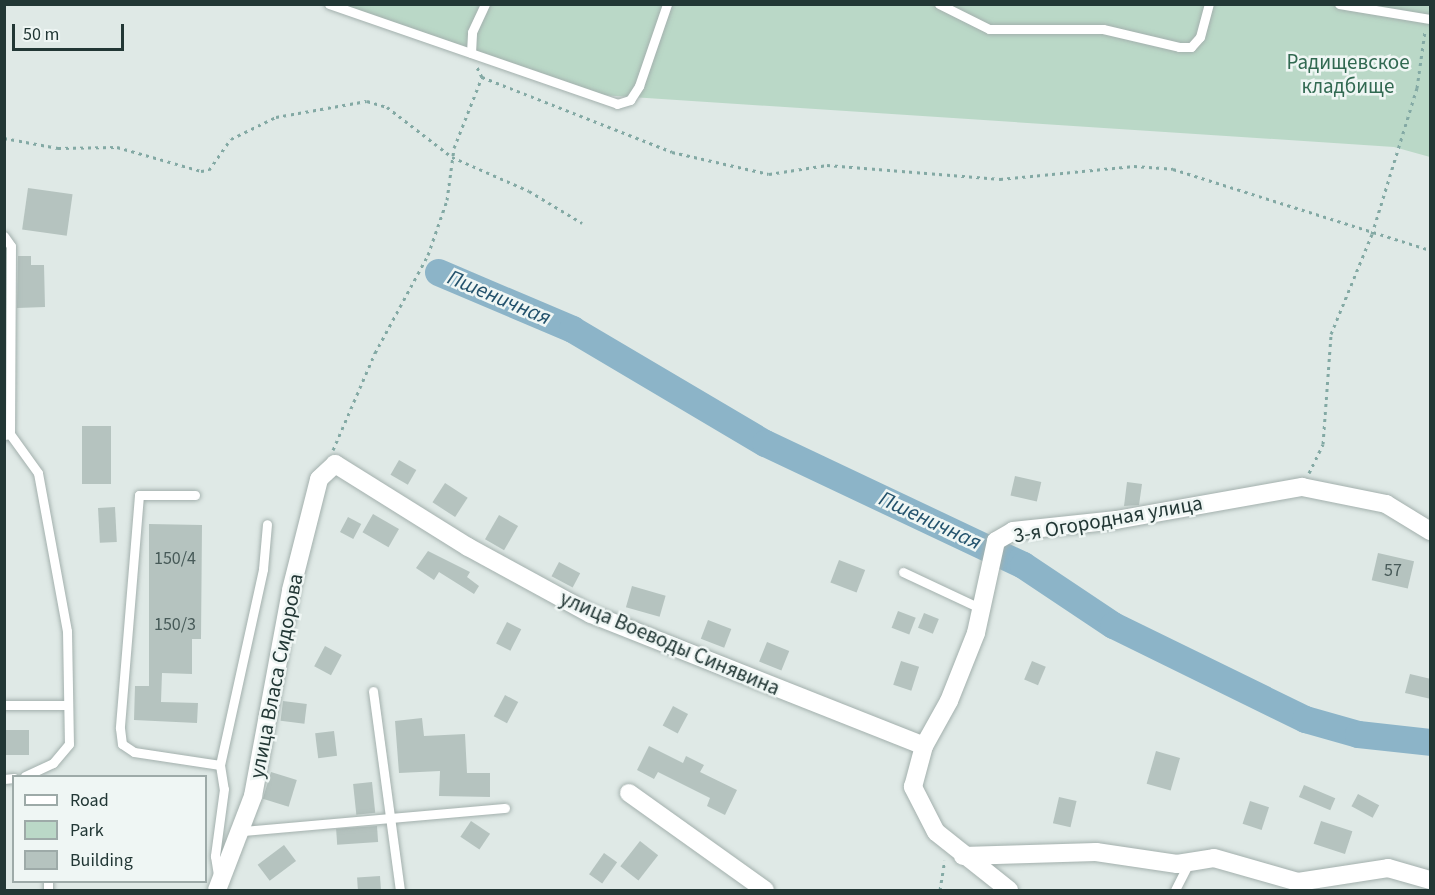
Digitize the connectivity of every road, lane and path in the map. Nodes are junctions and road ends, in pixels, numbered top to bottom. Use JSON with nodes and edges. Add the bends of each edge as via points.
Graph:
{"nodes":[{"id":1,"x":328,"y":4,"type":"edge"},
{"id":2,"x":485,"y":4,"type":"edge"},
{"id":3,"x":667,"y":4,"type":"edge"},
{"id":4,"x":939,"y":4,"type":"edge"},
{"id":5,"x":1209,"y":4,"type":"edge"},
{"id":6,"x":1342,"y":5,"type":"edge"},
{"id":7,"x":1429,"y":20,"type":"edge"},
{"id":8,"x":471,"y":53,"type":"junction"},
{"id":9,"x":482,"y":77,"type":"junction"},
{"id":10,"x":4,"y":138,"type":"edge"},
{"id":11,"x":452,"y":157,"type":"junction"},
{"id":12,"x":582,"y":223,"type":"dead end"},
{"id":13,"x":1372,"y":234,"type":"junction"},
{"id":14,"x":4,"y":236,"type":"edge"},
{"id":15,"x":1431,"y":249,"type":"edge"},
{"id":16,"x":7,"y":434,"type":"edge"},
{"id":17,"x":335,"y":464,"type":"junction"},
{"id":18,"x":1302,"y":487,"type":"junction"},
{"id":19,"x":195,"y":495,"type":"dead end"},
{"id":20,"x":267,"y":524,"type":"dead end"},
{"id":21,"x":1431,"y":531,"type":"edge"},
{"id":22,"x":903,"y":572,"type":"dead end"},
{"id":23,"x":980,"y":608,"type":"junction"},
{"id":24,"x":373,"y":691,"type":"dead end"},
{"id":25,"x":4,"y":705,"type":"edge"},
{"id":26,"x":68,"y":705,"type":"junction"},
{"id":27,"x":924,"y":746,"type":"junction"},
{"id":28,"x":220,"y":765,"type":"junction"},
{"id":29,"x":29,"y":775,"type":"edge"},
{"id":30,"x":629,"y":793,"type":"dead end"},
{"id":31,"x":505,"y":808,"type":"dead end"},
{"id":32,"x":394,"y":816,"type":"junction"},
{"id":33,"x":242,"y":831,"type":"junction"},
{"id":34,"x":948,"y":843,"type":"junction"},
{"id":35,"x":963,"y":856,"type":"junction"},
{"id":36,"x":1189,"y":862,"type":"junction"},
{"id":37,"x":1431,"y":880,"type":"edge"},
{"id":38,"x":218,"y":884,"type":"edge"},
{"id":39,"x":400,"y":891,"type":"edge"},
{"id":40,"x":765,"y":891,"type":"edge"},
{"id":41,"x":940,"y":891,"type":"edge"},
{"id":42,"x":1009,"y":891,"type":"edge"},
{"id":43,"x":1176,"y":891,"type":"edge"}],
"edges":[{"from":1,"to":8,"type":"lane"},
{"from":2,"to":8,"type":"lane","via":[[472,32]]},
{"from":3,"to":8,"type":"lane","via":[[639,87],[630,100],[617,104]]},
{"from":4,"to":5,"type":"lane","via":[[989,29],[1103,29],[1191,47],[1200,37]]},
{"from":6,"to":7,"type":"lane"},
{"from":7,"to":13,"type":"path","via":[[1417,88]]},
{"from":8,"to":9,"type":"path"},
{"from":9,"to":11,"type":"path"},
{"from":9,"to":13,"type":"path","via":[[672,152],[769,174],[827,165],[1000,179],[1134,166],[1173,170],[1327,213]]},
{"from":10,"to":11,"type":"path","via":[[58,147],[117,147],[209,170],[231,139],[276,117],[367,101],[387,107]]},
{"from":11,"to":12,"type":"path","via":[[529,191]]},
{"from":11,"to":17,"type":"path","via":[[447,200],[428,255],[333,444]]},
{"from":13,"to":15,"type":"path"},
{"from":13,"to":18,"type":"path","via":[[1331,334],[1323,444]]},
{"from":14,"to":16,"type":"lane","via":[[11,246]]},
{"from":16,"to":26,"type":"lane","via":[[38,473],[67,631]]},
{"from":17,"to":27,"type":"street","name":"улица Воеводы Синявина","via":[[468,547],[591,614]]},
{"from":17,"to":33,"type":"street","name":"улица Власа Сидорова","via":[[319,479],[306,525]]},
{"from":18,"to":21,"type":"street","name":"3-я Огородная улица","via":[[1386,504]]},
{"from":18,"to":23,"type":"street","name":"3-я Огородная улица","via":[[1116,520],[1013,531],[996,541]]},
{"from":19,"to":28,"type":"lane","via":[[139,495],[120,728],[122,744],[134,752]]},
{"from":20,"to":28,"type":"lane","via":[[261,579]]},
{"from":22,"to":23,"type":"lane"},
{"from":23,"to":27,"type":"street","name":"3-я Огородная улица","via":[[949,701]]},
{"from":24,"to":32,"type":"lane"},
{"from":25,"to":26,"type":"lane"},
{"from":26,"to":29,"type":"lane","via":[[69,744],[53,764]]},
{"from":27,"to":34,"type":"street","name":"3-я Огородная улица","via":[[914,787],[936,832]]},
{"from":28,"to":38,"type":"lane","via":[[224,789],[215,856]]},
{"from":30,"to":40,"type":"street"},
{"from":31,"to":32,"type":"lane"},
{"from":32,"to":33,"type":"lane"},
{"from":32,"to":39,"type":"lane"},
{"from":33,"to":38,"type":"street","name":"улица Власа Сидорова"},
{"from":34,"to":35,"type":"street","name":"3-я Огородная улица"},
{"from":34,"to":41,"type":"path"},
{"from":35,"to":36,"type":"street","via":[[1096,852],[1143,861]]},
{"from":35,"to":42,"type":"street","name":"3-я Огородная улица"},
{"from":36,"to":37,"type":"street","via":[[1224,859],[1298,882],[1388,868]]},
{"from":36,"to":43,"type":"lane"}]}
